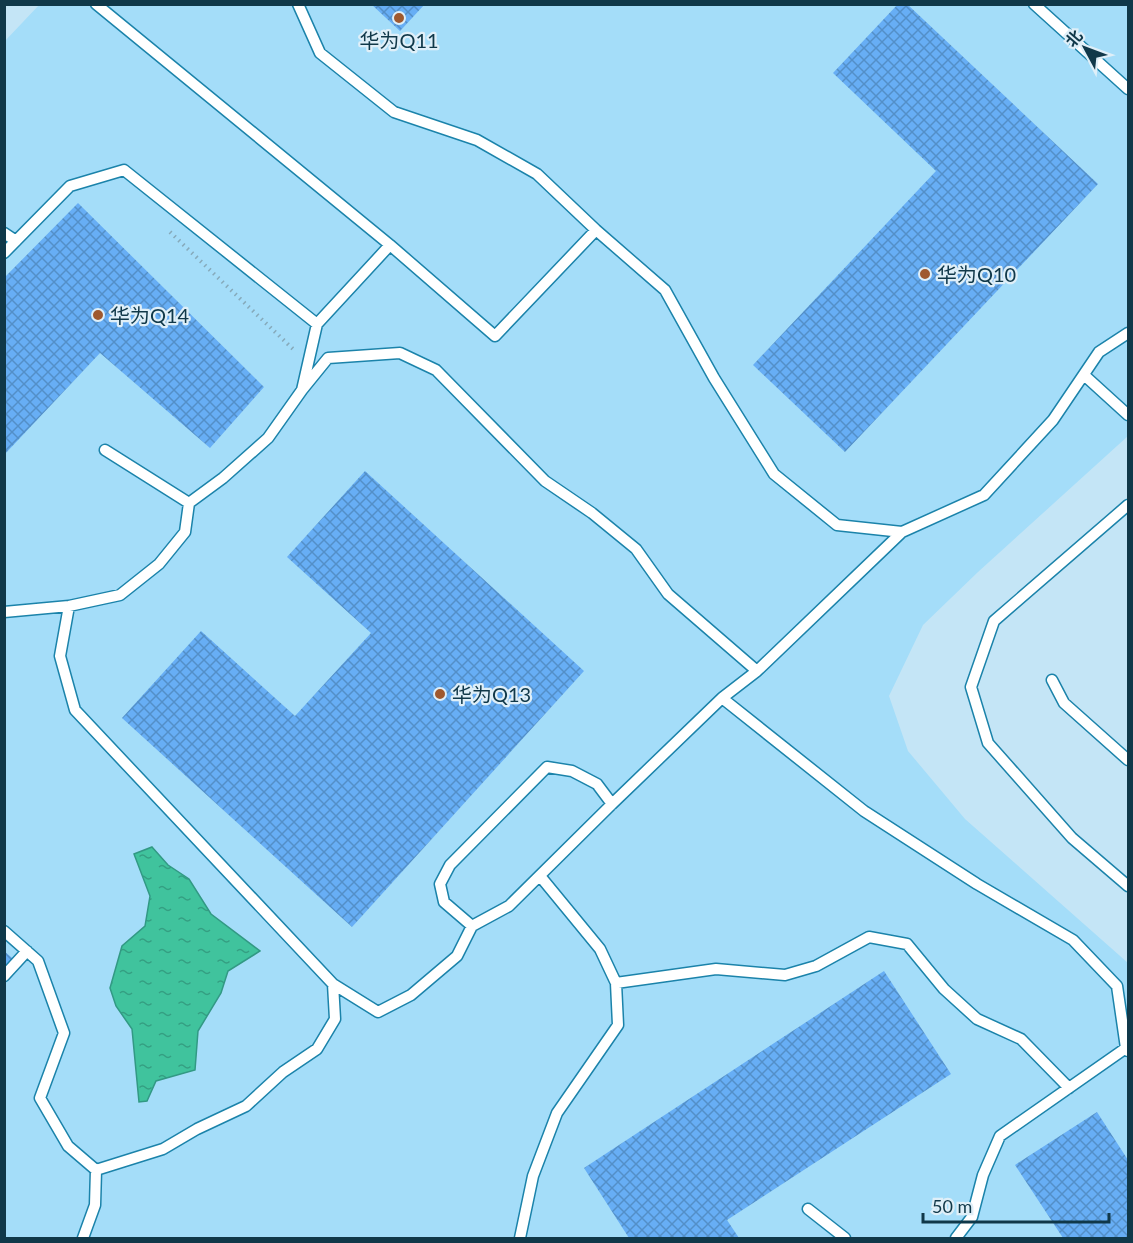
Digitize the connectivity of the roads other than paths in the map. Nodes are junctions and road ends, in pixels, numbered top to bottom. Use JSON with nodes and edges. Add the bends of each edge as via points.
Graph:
{"nodes":[{"id":1,"x":96,"y":4,"type":"edge"},
{"id":2,"x":298,"y":4,"type":"edge"},
{"id":3,"x":1034,"y":4,"type":"edge"},
{"id":4,"x":1128,"y":89,"type":"edge"},
{"id":5,"x":596,"y":230,"type":"junction"},
{"id":6,"x":4,"y":233,"type":"edge"},
{"id":7,"x":16,"y":241,"type":"junction"},
{"id":8,"x":390,"y":245,"type":"junction"},
{"id":9,"x":4,"y":253,"type":"edge"},
{"id":10,"x":317,"y":324,"type":"junction"},
{"id":11,"x":1128,"y":333,"type":"edge"},
{"id":12,"x":1084,"y":375,"type":"junction"},
{"id":13,"x":302,"y":390,"type":"junction"},
{"id":14,"x":1128,"y":415,"type":"edge"},
{"id":15,"x":105,"y":450,"type":"dead end"},
{"id":16,"x":189,"y":503,"type":"junction"},
{"id":17,"x":1128,"y":505,"type":"edge"},
{"id":18,"x":902,"y":532,"type":"junction"},
{"id":19,"x":69,"y":606,"type":"junction"},
{"id":20,"x":4,"y":612,"type":"edge"},
{"id":21,"x":757,"y":671,"type":"junction"},
{"id":22,"x":1052,"y":680,"type":"dead end"},
{"id":23,"x":722,"y":698,"type":"junction"},
{"id":24,"x":1128,"y":760,"type":"edge"},
{"id":25,"x":612,"y":804,"type":"junction"},
{"id":26,"x":540,"y":876,"type":"junction"},
{"id":27,"x":1128,"y":886,"type":"edge"},
{"id":28,"x":472,"y":926,"type":"junction"},
{"id":29,"x":4,"y":931,"type":"edge"},
{"id":30,"x":27,"y":951,"type":"junction"},
{"id":31,"x":4,"y":976,"type":"edge"},
{"id":32,"x":616,"y":983,"type":"junction"},
{"id":33,"x":333,"y":984,"type":"junction"},
{"id":34,"x":1127,"y":1050,"type":"edge"},
{"id":35,"x":1069,"y":1088,"type":"junction"},
{"id":36,"x":96,"y":1170,"type":"junction"},
{"id":37,"x":808,"y":1209,"type":"dead end"},
{"id":38,"x":83,"y":1239,"type":"edge"},
{"id":39,"x":520,"y":1239,"type":"edge"},
{"id":40,"x":845,"y":1239,"type":"edge"},
{"id":41,"x":956,"y":1239,"type":"edge"}],
"edges":[{"from":1,"to":8,"type":"lane"},
{"from":2,"to":5,"type":"lane","via":[[320,53],[394,112],[477,140],[537,174]]},
{"from":3,"to":4,"type":"lane"},
{"from":5,"to":8,"type":"lane","via":[[495,336]]},
{"from":5,"to":18,"type":"lane","via":[[665,290],[774,474],[837,525]]},
{"from":6,"to":7,"type":"lane"},
{"from":7,"to":9,"type":"lane"},
{"from":7,"to":10,"type":"lane","via":[[70,186],[124,170]]},
{"from":8,"to":10,"type":"lane"},
{"from":10,"to":13,"type":"lane"},
{"from":11,"to":12,"type":"lane","via":[[1099,352]]},
{"from":12,"to":14,"type":"lane"},
{"from":12,"to":18,"type":"lane","via":[[1053,420],[984,495]]},
{"from":13,"to":16,"type":"lane","via":[[268,438]]},
{"from":13,"to":21,"type":"lane","via":[[328,358],[400,353],[436,370],[545,481],[636,549],[668,594]]},
{"from":15,"to":16,"type":"lane"},
{"from":16,"to":19,"type":"lane","via":[[184,532],[159,564],[120,595]]},
{"from":17,"to":27,"type":"lane","via":[[994,621],[971,687],[988,743],[1072,838]]},
{"from":18,"to":21,"type":"lane"},
{"from":19,"to":20,"type":"lane"},
{"from":19,"to":33,"type":"lane","via":[[60,656],[75,710]]},
{"from":21,"to":23,"type":"lane"},
{"from":22,"to":24,"type":"lane","via":[[1064,704]]},
{"from":23,"to":25,"type":"lane"},
{"from":23,"to":34,"type":"lane","via":[[864,811],[1073,940],[1117,986]]},
{"from":25,"to":26,"type":"lane"},
{"from":25,"to":28,"type":"lane","via":[[597,784],[572,771],[547,767],[450,865],[440,884],[444,902]]},
{"from":26,"to":28,"type":"lane","via":[[509,906]]},
{"from":26,"to":32,"type":"lane","via":[[600,949]]},
{"from":28,"to":33,"type":"lane","via":[[458,956],[411,995],[378,1012]]},
{"from":29,"to":30,"type":"lane"},
{"from":30,"to":31,"type":"lane"},
{"from":30,"to":36,"type":"lane","via":[[38,962],[64,1033],[40,1098],[68,1146]]},
{"from":32,"to":35,"type":"lane","via":[[716,969],[785,975],[816,966],[869,937],[907,944],[944,989],[977,1018],[1022,1039]]},
{"from":32,"to":39,"type":"lane","via":[[618,1025],[557,1113],[534,1176]]},
{"from":33,"to":36,"type":"lane","via":[[335,1019],[317,1049],[283,1072],[246,1106],[163,1149]]},
{"from":34,"to":35,"type":"lane"},
{"from":35,"to":41,"type":"lane","via":[[1000,1136],[983,1175],[972,1217]]},
{"from":36,"to":38,"type":"lane","via":[[95,1205]]},
{"from":37,"to":40,"type":"lane"}]}
